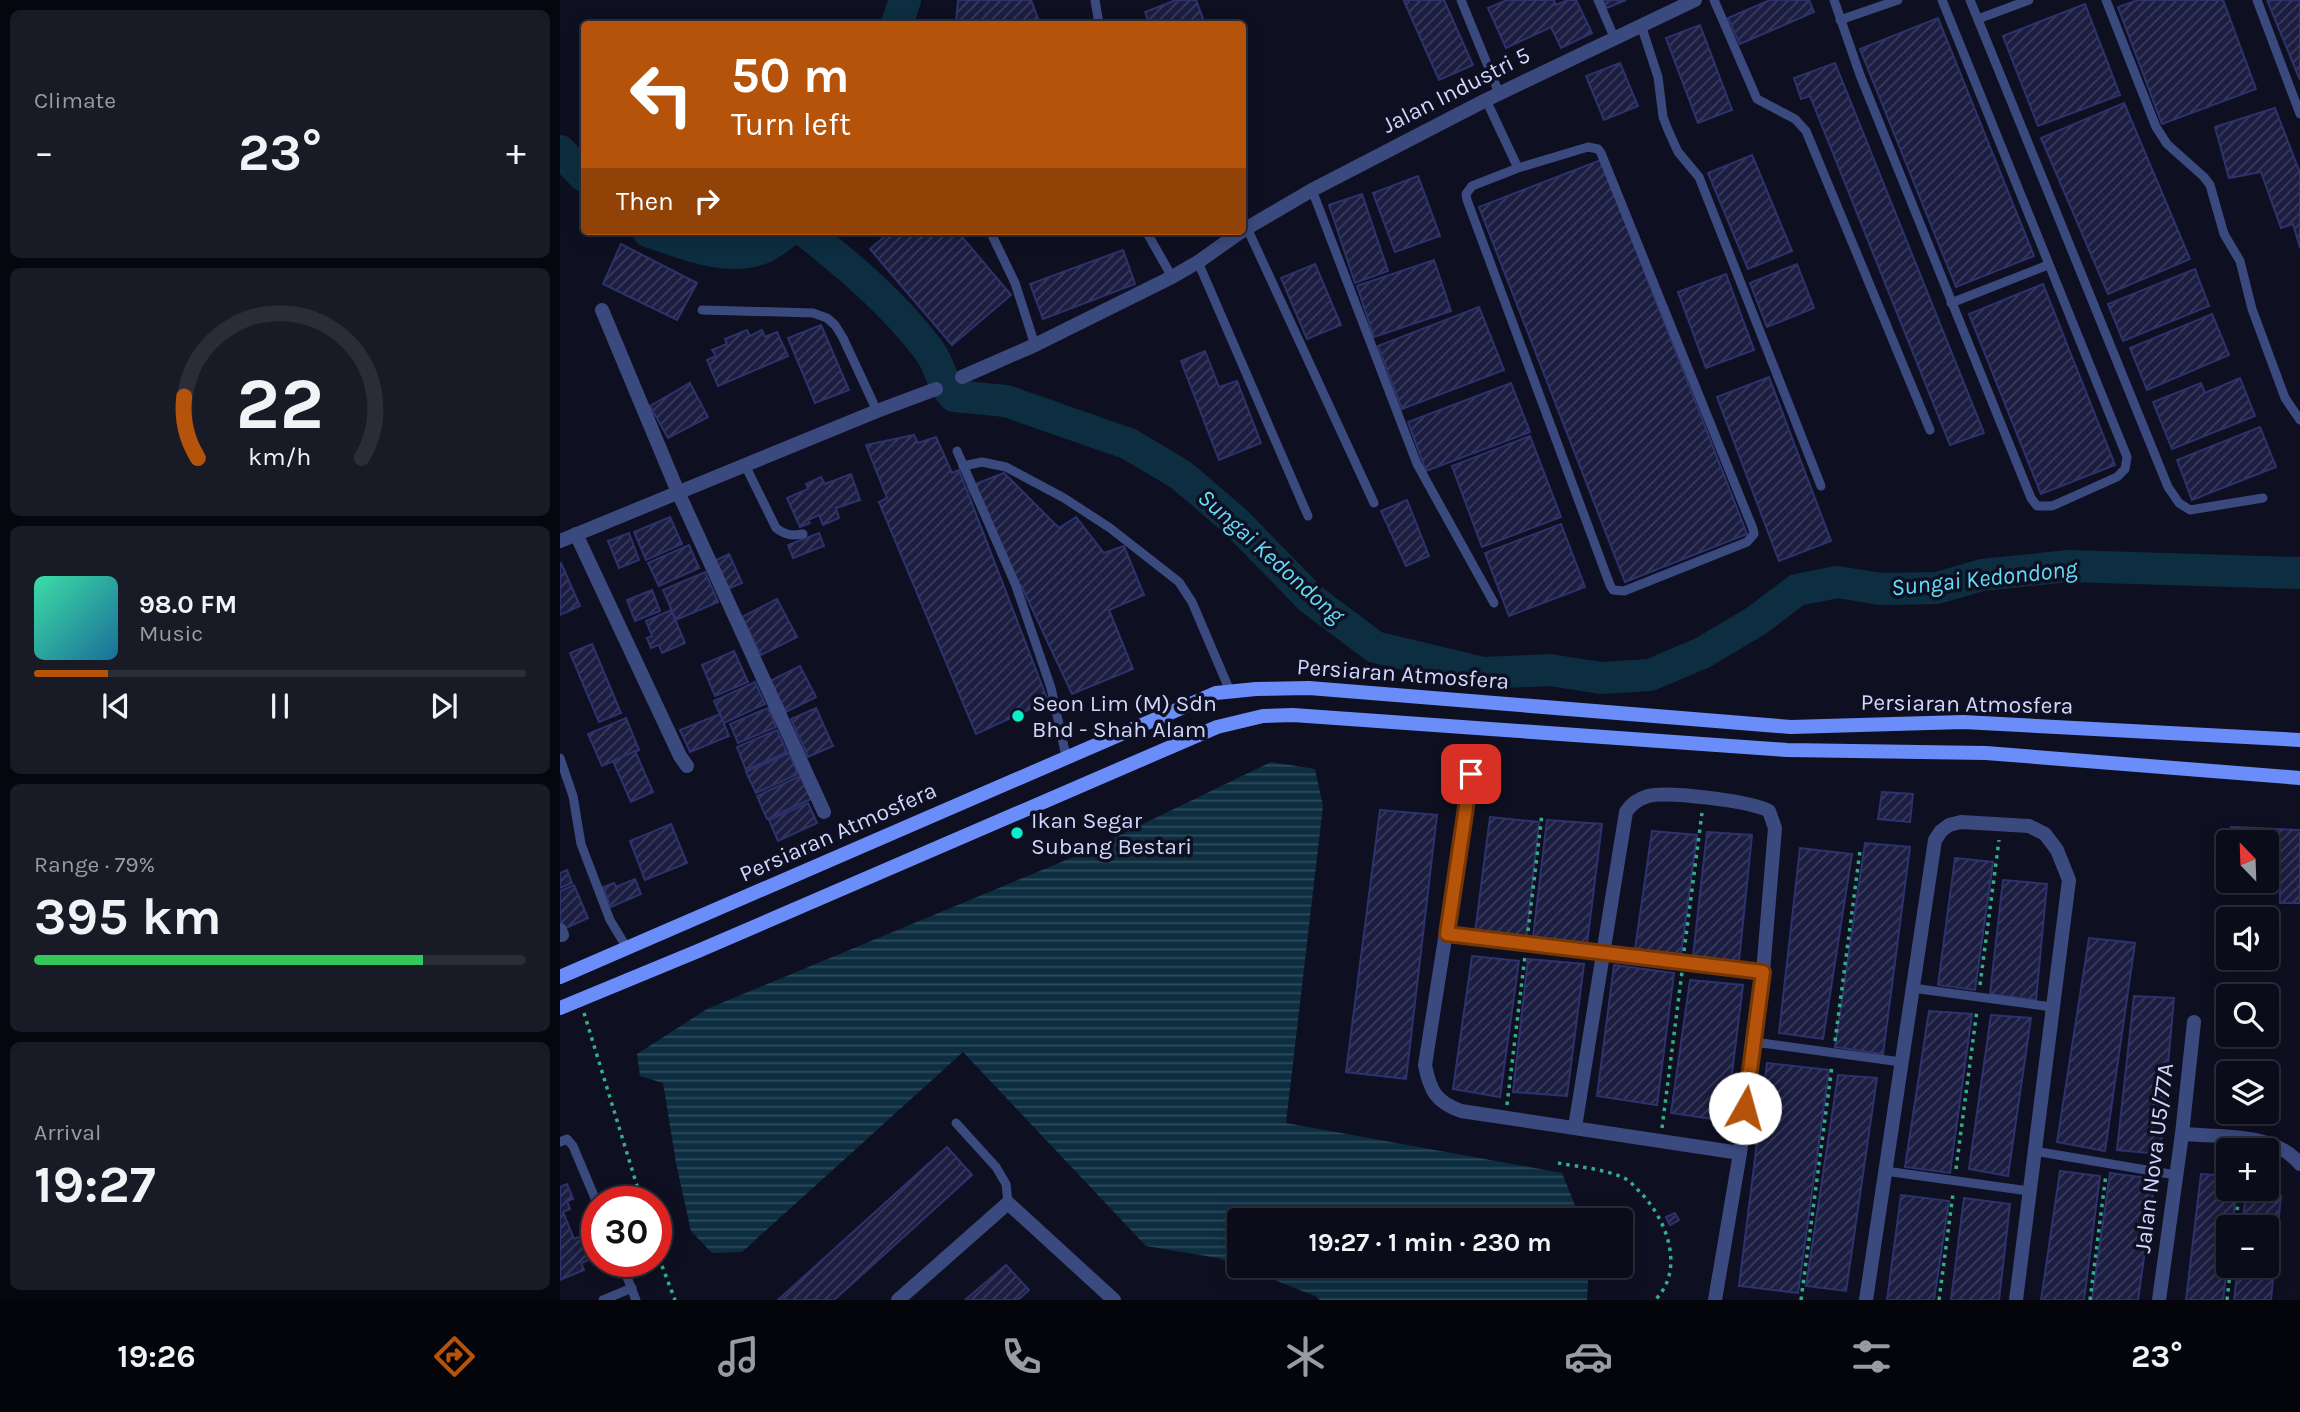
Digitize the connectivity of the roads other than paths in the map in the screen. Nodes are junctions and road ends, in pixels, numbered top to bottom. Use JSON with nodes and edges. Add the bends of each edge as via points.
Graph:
{"nodes":[{"id":1,"x":1095,"y":0,"type":"edge"},
{"id":2,"x":1461,"y":0,"type":"edge"},
{"id":3,"x":1598,"y":0,"type":"edge"},
{"id":4,"x":1695,"y":0,"type":"edge"},
{"id":5,"x":1714,"y":0,"type":"edge"},
{"id":6,"x":1834,"y":0,"type":"edge"},
{"id":7,"x":1898,"y":0,"type":"edge"},
{"id":8,"x":1942,"y":0,"type":"edge"},
{"id":9,"x":1970,"y":0,"type":"edge"},
{"id":10,"x":2029,"y":0,"type":"edge"},
{"id":11,"x":2106,"y":0,"type":"edge"},
{"id":12,"x":2257,"y":0,"type":"edge"},
{"id":13,"x":1978,"y":19,"type":"junction"},
{"id":14,"x":1840,"y":20,"type":"junction"},
{"id":15,"x":1098,"y":21,"type":"edge"},
{"id":16,"x":1641,"y":25,"type":"junction"},
{"id":17,"x":1614,"y":37,"type":"junction"},
{"id":18,"x":1493,"y":96,"type":"junction"},
{"id":19,"x":2300,"y":114,"type":"edge"},
{"id":20,"x":1518,"y":168,"type":"junction"},
{"id":21,"x":1312,"y":190,"type":"junction"},
{"id":22,"x":1246,"y":229,"type":"edge"},
{"id":23,"x":1246,"y":234,"type":"edge"},
{"id":24,"x":992,"y":235,"type":"edge"},
{"id":25,"x":1151,"y":235,"type":"edge"},
{"id":26,"x":1237,"y":235,"type":"edge"},
{"id":27,"x":1198,"y":262,"type":"junction"},
{"id":28,"x":2048,"y":265,"type":"junction"},
{"id":29,"x":1172,"y":277,"type":"junction"},
{"id":30,"x":1951,"y":303,"type":"junction"},
{"id":31,"x":602,"y":310,"type":"dead end"},
{"id":32,"x":702,"y":310,"type":"dead end"},
{"id":33,"x":1035,"y":345,"type":"junction"},
{"id":34,"x":962,"y":377,"type":"dead end"},
{"id":35,"x":936,"y":389,"type":"dead end"},
{"id":36,"x":877,"y":411,"type":"junction"},
{"id":37,"x":2300,"y":419,"type":"edge"},
{"id":38,"x":1930,"y":430,"type":"dead end"},
{"id":39,"x":957,"y":451,"type":"dead end"},
{"id":40,"x":745,"y":465,"type":"junction"},
{"id":41,"x":963,"y":466,"type":"junction"},
{"id":42,"x":1821,"y":486,"type":"dead end"},
{"id":43,"x":678,"y":492,"type":"junction"},
{"id":44,"x":2263,"y":498,"type":"dead end"},
{"id":45,"x":1374,"y":503,"type":"dead end"},
{"id":46,"x":1308,"y":516,"type":"dead end"},
{"id":47,"x":576,"y":534,"type":"junction"},
{"id":48,"x":803,"y":534,"type":"dead end"},
{"id":49,"x":560,"y":541,"type":"edge"},
{"id":50,"x":1494,"y":603,"type":"dead end"},
{"id":51,"x":1230,"y":691,"type":"junction"},
{"id":52,"x":2300,"y":740,"type":"edge"},
{"id":53,"x":1066,"y":757,"type":"junction"},
{"id":54,"x":560,"y":758,"type":"edge"},
{"id":55,"x":687,"y":766,"type":"dead end"},
{"id":56,"x":1471,"y":774,"type":"dead end"},
{"id":57,"x":2300,"y":778,"type":"edge"},
{"id":58,"x":824,"y":811,"type":"dead end"},
{"id":59,"x":1447,"y":934,"type":"junction"},
{"id":60,"x":627,"y":948,"type":"junction"},
{"id":61,"x":1604,"y":953,"type":"junction"},
{"id":62,"x":1763,"y":972,"type":"junction"},
{"id":63,"x":560,"y":977,"type":"edge"},
{"id":64,"x":1912,"y":988,"type":"junction"},
{"id":65,"x":2052,"y":1007,"type":"junction"},
{"id":66,"x":560,"y":1008,"type":"edge"},
{"id":67,"x":2194,"y":1022,"type":"dead end"},
{"id":68,"x":1754,"y":1042,"type":"junction"},
{"id":69,"x":1901,"y":1062,"type":"junction"},
{"id":70,"x":956,"y":1123,"type":"dead end"},
{"id":71,"x":1575,"y":1127,"type":"junction"},
{"id":72,"x":2182,"y":1134,"type":"junction"},
{"id":73,"x":560,"y":1142,"type":"edge"},
{"id":74,"x":2034,"y":1151,"type":"junction"},
{"id":75,"x":1740,"y":1153,"type":"junction"},
{"id":76,"x":2300,"y":1164,"type":"edge"},
{"id":77,"x":1885,"y":1171,"type":"junction"},
{"id":78,"x":2176,"y":1175,"type":"junction"},
{"id":79,"x":590,"y":1186,"type":"edge"},
{"id":80,"x":2029,"y":1191,"type":"junction"},
{"id":81,"x":1008,"y":1203,"type":"junction"},
{"id":82,"x":627,"y":1277,"type":"edge"},
{"id":83,"x":632,"y":1288,"type":"junction"},
{"id":84,"x":603,"y":1300,"type":"edge"},
{"id":85,"x":636,"y":1300,"type":"edge"},
{"id":86,"x":898,"y":1300,"type":"edge"},
{"id":87,"x":1114,"y":1300,"type":"edge"},
{"id":88,"x":1718,"y":1300,"type":"edge"},
{"id":89,"x":1866,"y":1300,"type":"edge"},
{"id":90,"x":2016,"y":1300,"type":"edge"},
{"id":91,"x":2159,"y":1300,"type":"edge"}],
"edges":[{"from":1,"to":15,"type":"lane"},
{"from":2,"to":18,"type":"lane"},
{"from":3,"to":17,"type":"lane"},
{"from":4,"to":16,"type":"street","name":"Jalan Industri 5"},
{"from":5,"to":38,"type":"lane","via":[[1757,99],[1795,119],[1806,131]]},
{"from":6,"to":14,"type":"lane"},
{"from":7,"to":14,"type":"lane"},
{"from":8,"to":28,"type":"lane"},
{"from":9,"to":13,"type":"lane"},
{"from":10,"to":13,"type":"lane"},
{"from":11,"to":37,"type":"lane","via":[[2156,127],[2167,144],[2210,185],[2285,398]]},
{"from":12,"to":19,"type":"lane"},
{"from":13,"to":44,"type":"lane","via":[[2168,487],[2190,510]]},
{"from":14,"to":30,"type":"lane"},
{"from":16,"to":17,"type":"street","name":"Jalan Industri 5"},
{"from":16,"to":42,"type":"lane","via":[[1658,77],[1668,130],[1678,152],[1699,177]]},
{"from":17,"to":18,"type":"street","name":"Jalan Industri 5"},
{"from":18,"to":20,"type":"lane"},
{"from":18,"to":21,"type":"street","name":"Jalan Industri 5"},
{"from":20,"to":20,"type":"lane","via":[[1588,147],[1601,153],[1753,529],[1747,542],[1624,591],[1610,585],[1467,200],[1472,186]]},
{"from":21,"to":22,"type":"street","name":"Jalan Industri 5"},
{"from":21,"to":50,"type":"lane","via":[[1418,464]]},
{"from":23,"to":45,"type":"lane"},
{"from":24,"to":33,"type":"lane","via":[[1016,283]]},
{"from":25,"to":29,"type":"lane"},
{"from":26,"to":27,"type":"street","name":"Jalan Industri 5"},
{"from":27,"to":29,"type":"street","name":"Jalan Industri 5"},
{"from":27,"to":46,"type":"lane"},
{"from":28,"to":30,"type":"lane"},
{"from":28,"to":30,"type":"lane","via":[[2127,462],[2117,477],[2052,506],[2037,506],[2032,498]]},
{"from":29,"to":33,"type":"street","name":"Jalan Industri 5"},
{"from":31,"to":43,"type":"street"},
{"from":32,"to":36,"type":"lane","via":[[813,313],[827,318],[843,338]]},
{"from":33,"to":34,"type":"street","name":"Jalan Industri 5"},
{"from":35,"to":36,"type":"street"},
{"from":36,"to":40,"type":"street"},
{"from":39,"to":41,"type":"lane"},
{"from":40,"to":43,"type":"street"},
{"from":40,"to":48,"type":"lane","via":[[776,528],[793,536]]},
{"from":41,"to":51,"type":"lane","via":[[982,462],[1006,467],[1064,498],[1179,582]]},
{"from":41,"to":53,"type":"lane","via":[[1016,586],[1051,688]]},
{"from":43,"to":47,"type":"street"},
{"from":43,"to":58,"type":"street"},
{"from":47,"to":49,"type":"street"},
{"from":47,"to":55,"type":"street"},
{"from":51,"to":52,"type":"street","name":"Persiaran Atmosfera","via":[[1309,688],[1791,727],[1964,722]]},
{"from":51,"to":53,"type":"street","name":"Persiaran Atmosfera"},
{"from":53,"to":60,"type":"street","name":"Persiaran Atmosfera"},
{"from":54,"to":60,"type":"lane","via":[[573,796],[581,844],[610,920]]},
{"from":56,"to":59,"type":"street"},
{"from":57,"to":66,"type":"street","name":"Persiaran Atmosfera","via":[[1986,753],[1787,750],[1263,716],[1217,727]]},
{"from":59,"to":61,"type":"lane"},
{"from":59,"to":71,"type":"street","via":[[1425,1065],[1435,1094],[1445,1105],[1461,1111]]},
{"from":60,"to":63,"type":"street","name":"Persiaran Atmosfera"},
{"from":61,"to":62,"type":"lane"},
{"from":61,"to":62,"type":"street","via":[[1630,805],[1656,795],[1741,801],[1769,811],[1774,828]]},
{"from":61,"to":71,"type":"street"},
{"from":62,"to":68,"type":"street"},
{"from":64,"to":65,"type":"lane"},
{"from":64,"to":65,"type":"street","via":[[1935,840],[1941,831],[1961,822],[2029,825],[2045,834],[2057,849],[2068,880]]},
{"from":64,"to":69,"type":"street"},
{"from":65,"to":74,"type":"street"},
{"from":67,"to":72,"type":"street","name":"Jalan Nova U5/77A"},
{"from":68,"to":69,"type":"lane"},
{"from":68,"to":75,"type":"street"},
{"from":69,"to":77,"type":"street"},
{"from":70,"to":81,"type":"lane","via":[[996,1167],[1006,1184]]},
{"from":71,"to":75,"type":"street"},
{"from":72,"to":76,"type":"street","via":[[2271,1145]]},
{"from":72,"to":78,"type":"street","name":"Jalan Nova U5/77A"},
{"from":73,"to":79,"type":"lane","via":[[567,1139],[573,1146]]},
{"from":74,"to":78,"type":"lane"},
{"from":74,"to":80,"type":"street"},
{"from":75,"to":88,"type":"street"},
{"from":77,"to":80,"type":"lane"},
{"from":77,"to":89,"type":"street"},
{"from":78,"to":91,"type":"street","name":"Jalan Nova U5/77A"},
{"from":80,"to":90,"type":"street"},
{"from":81,"to":86,"type":"street"},
{"from":81,"to":87,"type":"street"},
{"from":82,"to":83,"type":"lane"},
{"from":83,"to":84,"type":"lane"},
{"from":83,"to":85,"type":"lane"}]}
